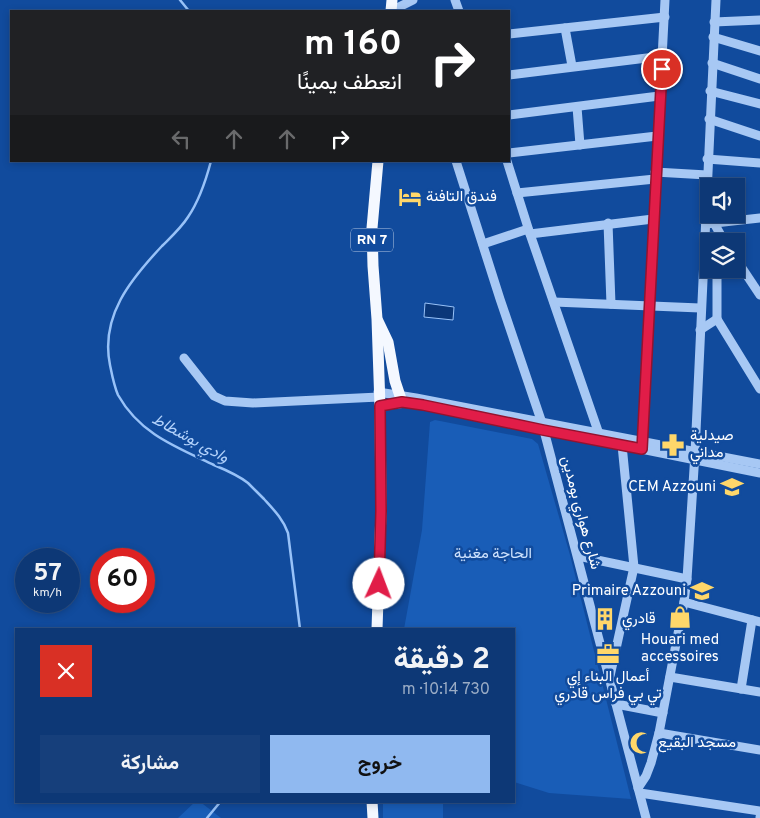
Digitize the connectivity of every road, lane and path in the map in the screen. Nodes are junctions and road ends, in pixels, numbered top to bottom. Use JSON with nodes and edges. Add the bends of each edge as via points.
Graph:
{"nodes":[{"id":1,"x":665,"y":0,"type":"edge"},
{"id":2,"x":716,"y":0,"type":"edge"},
{"id":3,"x":411,"y":3,"type":"edge"},
{"id":4,"x":394,"y":10,"type":"edge"},
{"id":5,"x":665,"y":17,"type":"junction"},
{"id":6,"x":760,"y":20,"type":"edge"},
{"id":7,"x":714,"y":22,"type":"junction"},
{"id":8,"x":565,"y":28,"type":"junction"},
{"id":9,"x":510,"y":34,"type":"edge"},
{"id":10,"x":713,"y":37,"type":"junction"},
{"id":11,"x":760,"y":50,"type":"edge"},
{"id":12,"x":663,"y":56,"type":"junction"},
{"id":13,"x":712,"y":63,"type":"junction"},
{"id":14,"x":572,"y":66,"type":"junction"},
{"id":15,"x":510,"y":75,"type":"edge"},
{"id":16,"x":760,"y":79,"type":"edge"},
{"id":17,"x":710,"y":91,"type":"junction"},
{"id":18,"x":659,"y":96,"type":"junction"},
{"id":19,"x":760,"y":104,"type":"edge"},
{"id":20,"x":577,"y":107,"type":"junction"},
{"id":21,"x":510,"y":114,"type":"edge"},
{"id":22,"x":710,"y":119,"type":"junction"},
{"id":23,"x":657,"y":136,"type":"junction"},
{"id":24,"x":760,"y":136,"type":"edge"},
{"id":25,"x":580,"y":146,"type":"junction"},
{"id":26,"x":510,"y":153,"type":"edge"},
{"id":27,"x":707,"y":159,"type":"junction"},
{"id":28,"x":378,"y":162,"type":"edge"},
{"id":29,"x":456,"y":162,"type":"edge"},
{"id":30,"x":507,"y":162,"type":"edge"},
{"id":31,"x":760,"y":162,"type":"edge"},
{"id":32,"x":655,"y":175,"type":"junction"},
{"id":33,"x":707,"y":175,"type":"junction"},
{"id":34,"x":517,"y":193,"type":"junction"},
{"id":35,"x":760,"y":218,"type":"edge"},
{"id":36,"x":653,"y":219,"type":"junction"},
{"id":37,"x":608,"y":223,"type":"junction"},
{"id":38,"x":712,"y":226,"type":"junction"},
{"id":39,"x":529,"y":231,"type":"junction"},
{"id":40,"x":714,"y":233,"type":"edge"},
{"id":41,"x":718,"y":233,"type":"edge"},
{"id":42,"x":483,"y":244,"type":"junction"},
{"id":43,"x":745,"y":272,"type":"edge"},
{"id":44,"x":717,"y":278,"type":"edge"},
{"id":45,"x":760,"y":295,"type":"edge"},
{"id":46,"x":554,"y":302,"type":"junction"},
{"id":47,"x":610,"y":304,"type":"junction"},
{"id":48,"x":650,"y":306,"type":"junction"},
{"id":49,"x":700,"y":308,"type":"junction"},
{"id":50,"x":377,"y":319,"type":"junction"},
{"id":51,"x":718,"y":319,"type":"junction"},
{"id":52,"x":700,"y":330,"type":"junction"},
{"id":53,"x":184,"y":358,"type":"dead end"},
{"id":54,"x":760,"y":388,"type":"edge"},
{"id":55,"x":379,"y":398,"type":"junction"},
{"id":56,"x":401,"y":399,"type":"junction"},
{"id":57,"x":543,"y":427,"type":"junction"},
{"id":58,"x":599,"y":434,"type":"junction"},
{"id":59,"x":622,"y":445,"type":"junction"},
{"id":60,"x":643,"y":446,"type":"junction"},
{"id":61,"x":695,"y":457,"type":"junction"},
{"id":62,"x":760,"y":464,"type":"edge"},
{"id":63,"x":760,"y":473,"type":"edge"},
{"id":64,"x":578,"y":556,"type":"junction"},
{"id":65,"x":634,"y":567,"type":"junction"},
{"id":66,"x":687,"y":579,"type":"junction"},
{"id":67,"x":684,"y":602,"type":"junction"},
{"id":68,"x":756,"y":621,"type":"edge"},
{"id":69,"x":377,"y":628,"type":"edge"},
{"id":70,"x":670,"y":677,"type":"junction"},
{"id":71,"x":609,"y":679,"type":"junction"},
{"id":72,"x":741,"y":689,"type":"junction"},
{"id":73,"x":760,"y":692,"type":"edge"},
{"id":74,"x":616,"y":704,"type":"junction"},
{"id":75,"x":663,"y":712,"type":"junction"},
{"id":76,"x":659,"y":733,"type":"junction"},
{"id":77,"x":760,"y":750,"type":"edge"},
{"id":78,"x":639,"y":791,"type":"junction"},
{"id":79,"x":372,"y":803,"type":"edge"},
{"id":80,"x":760,"y":810,"type":"edge"},
{"id":81,"x":373,"y":818,"type":"edge"},
{"id":82,"x":646,"y":818,"type":"edge"}],
"edges":[{"from":1,"to":5,"type":"street"},
{"from":2,"to":7,"type":"street"},
{"from":3,"to":4,"type":"street"},
{"from":5,"to":8,"type":"street"},
{"from":5,"to":12,"type":"street"},
{"from":6,"to":7,"type":"street"},
{"from":7,"to":10,"type":"street"},
{"from":8,"to":9,"type":"street"},
{"from":8,"to":14,"type":"street"},
{"from":10,"to":11,"type":"street"},
{"from":10,"to":13,"type":"street"},
{"from":12,"to":14,"type":"street"},
{"from":12,"to":18,"type":"street"},
{"from":13,"to":16,"type":"street"},
{"from":13,"to":17,"type":"street"},
{"from":14,"to":15,"type":"street"},
{"from":17,"to":19,"type":"street"},
{"from":17,"to":22,"type":"street"},
{"from":18,"to":20,"type":"street"},
{"from":18,"to":23,"type":"street"},
{"from":20,"to":21,"type":"street"},
{"from":20,"to":25,"type":"street"},
{"from":22,"to":24,"type":"street"},
{"from":22,"to":27,"type":"street"},
{"from":23,"to":25,"type":"street"},
{"from":23,"to":32,"type":"street"},
{"from":25,"to":26,"type":"street"},
{"from":27,"to":31,"type":"street"},
{"from":27,"to":33,"type":"street"},
{"from":28,"to":50,"type":"main road","number":"RN 7","via":[[372,228]]},
{"from":29,"to":42,"type":"street","name":"شارع هواري بومدين"},
{"from":30,"to":34,"type":"street"},
{"from":32,"to":33,"type":"street"},
{"from":32,"to":34,"type":"street"},
{"from":32,"to":36,"type":"street"},
{"from":33,"to":38,"type":"street"},
{"from":34,"to":39,"type":"street"},
{"from":35,"to":38,"type":"street"},
{"from":36,"to":37,"type":"street"},
{"from":36,"to":48,"type":"street"},
{"from":37,"to":39,"type":"street"},
{"from":37,"to":47,"type":"street"},
{"from":38,"to":40,"type":"street"},
{"from":38,"to":41,"type":"street"},
{"from":38,"to":49,"type":"street"},
{"from":39,"to":42,"type":"street"},
{"from":39,"to":46,"type":"street"},
{"from":42,"to":57,"type":"street","name":"شارع هواري بومدين"},
{"from":43,"to":45,"type":"street"},
{"from":44,"to":51,"type":"street"},
{"from":46,"to":47,"type":"street"},
{"from":46,"to":58,"type":"street"},
{"from":47,"to":48,"type":"street"},
{"from":48,"to":49,"type":"street"},
{"from":48,"to":60,"type":"street"},
{"from":49,"to":52,"type":"street"},
{"from":50,"to":55,"type":"main road","number":"RN 7"},
{"from":50,"to":56,"type":"main road","via":[[388,342]]},
{"from":51,"to":52,"type":"street"},
{"from":51,"to":54,"type":"street"},
{"from":52,"to":61,"type":"street"},
{"from":53,"to":55,"type":"street","via":[[214,396],[232,403]]},
{"from":55,"to":56,"type":"street"},
{"from":55,"to":56,"type":"street"},
{"from":55,"to":69,"type":"main road","number":"RN 7","via":[[381,511]]},
{"from":56,"to":57,"type":"street"},
{"from":57,"to":58,"type":"street"},
{"from":57,"to":59,"type":"street"},
{"from":57,"to":64,"type":"street","name":"شارع هواري بومدين"},
{"from":58,"to":60,"type":"street"},
{"from":59,"to":60,"type":"street"},
{"from":59,"to":65,"type":"street"},
{"from":60,"to":61,"type":"street"},
{"from":61,"to":62,"type":"street"},
{"from":61,"to":63,"type":"street"},
{"from":61,"to":66,"type":"street"},
{"from":64,"to":65,"type":"street"},
{"from":64,"to":71,"type":"street","name":"شارع هواري بومدين"},
{"from":65,"to":66,"type":"street"},
{"from":65,"to":71,"type":"street"},
{"from":66,"to":67,"type":"street"},
{"from":67,"to":68,"type":"street"},
{"from":67,"to":70,"type":"street"},
{"from":68,"to":72,"type":"street"},
{"from":70,"to":72,"type":"street"},
{"from":70,"to":75,"type":"street"},
{"from":71,"to":74,"type":"street","name":"شارع هواري بومدين"},
{"from":72,"to":73,"type":"street"},
{"from":74,"to":75,"type":"street"},
{"from":74,"to":78,"type":"street","name":"شارع هواري بومدين"},
{"from":75,"to":76,"type":"street"},
{"from":76,"to":77,"type":"street"},
{"from":76,"to":78,"type":"street","via":[[652,764]]},
{"from":78,"to":80,"type":"street"},
{"from":78,"to":82,"type":"street","name":"شارع هواري بومدين"},
{"from":79,"to":81,"type":"main road"}]}
